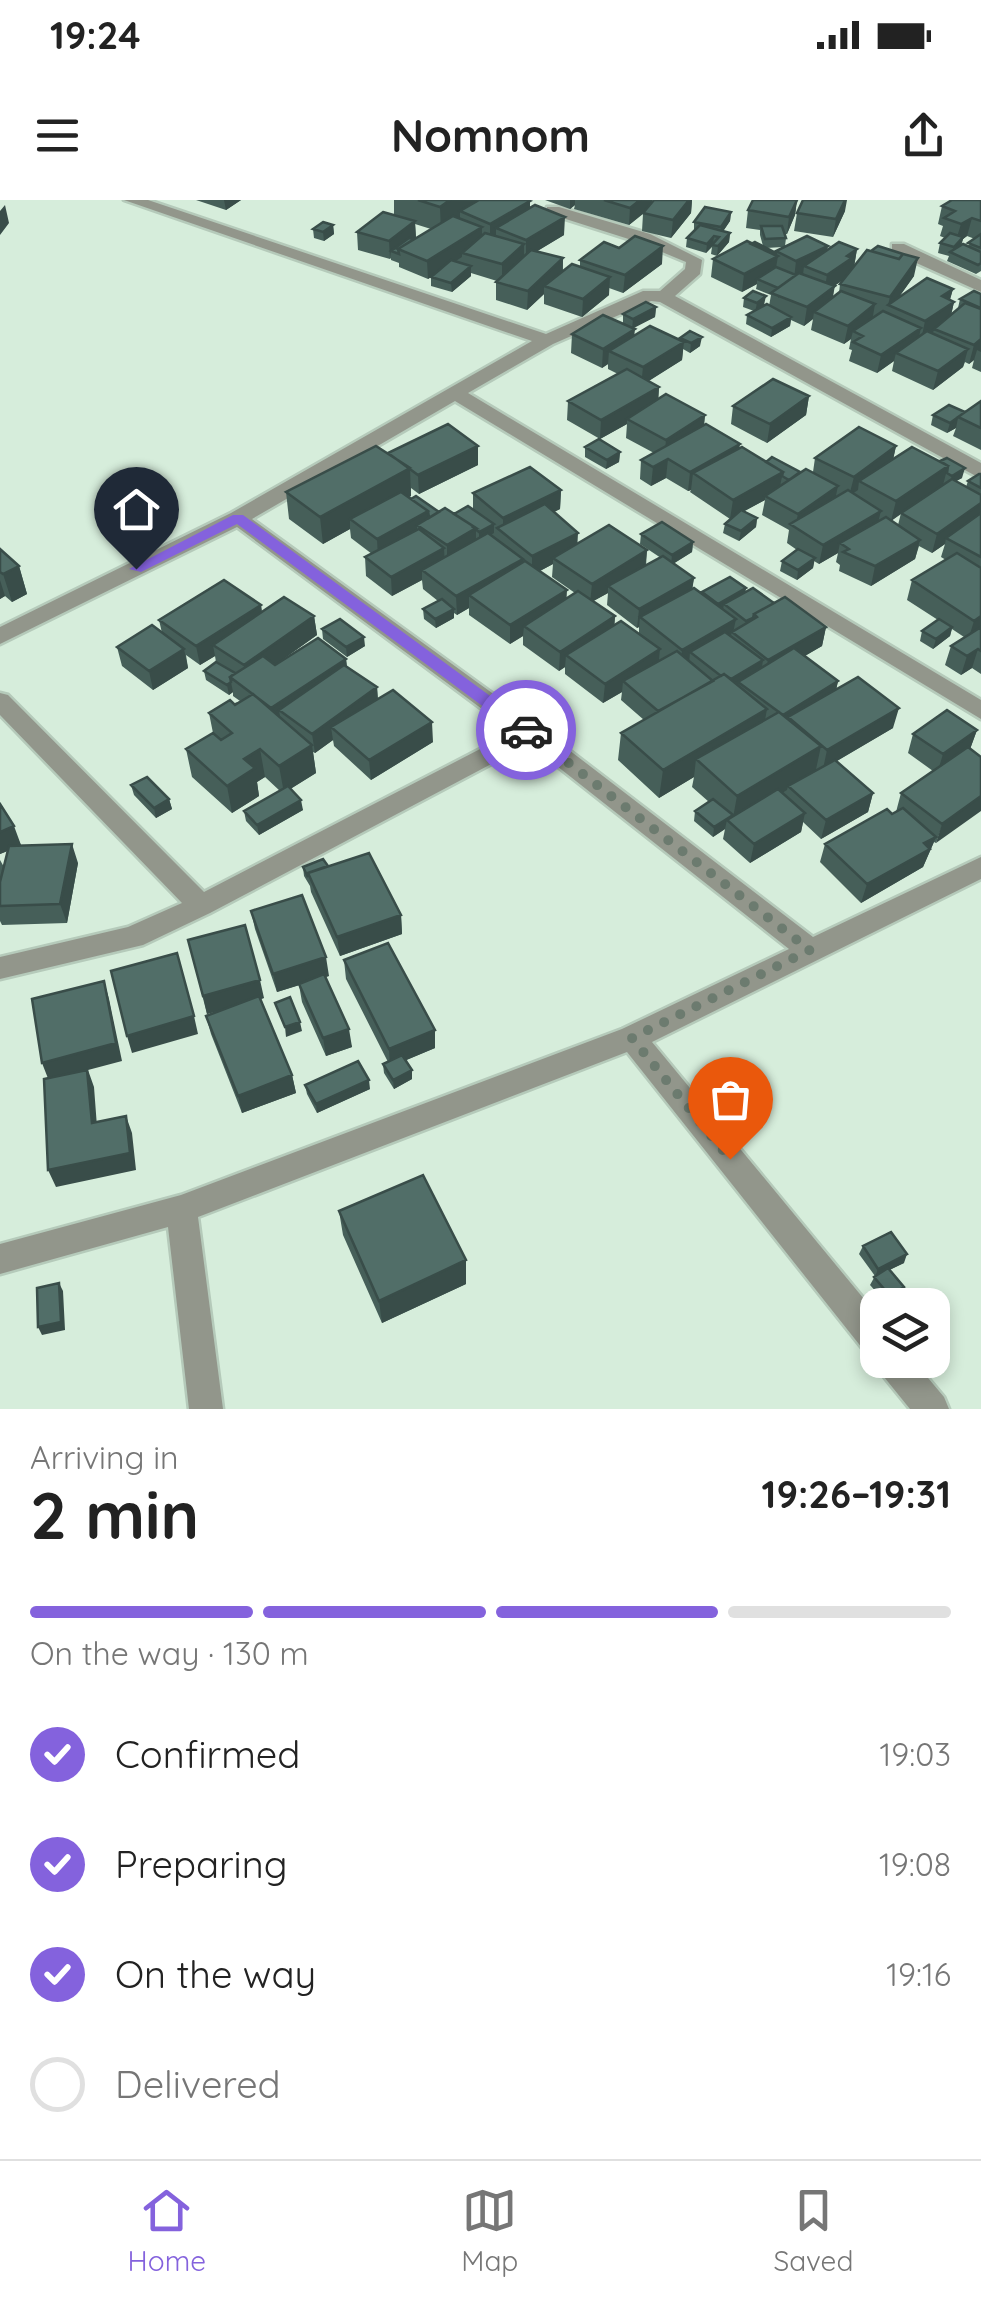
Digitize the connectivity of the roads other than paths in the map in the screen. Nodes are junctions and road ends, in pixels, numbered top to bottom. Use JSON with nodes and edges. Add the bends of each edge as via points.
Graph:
{"nodes":[{"id":1,"x":132,"y":200,"type":"edge"},
{"id":2,"x":553,"y":210,"type":"edge"},
{"id":3,"x":898,"y":248,"type":"edge"},
{"id":4,"x":981,"y":287,"type":"edge"},
{"id":5,"x":664,"y":296,"type":"junction"},
{"id":6,"x":547,"y":340,"type":"junction"},
{"id":7,"x":458,"y":395,"type":"junction"},
{"id":8,"x":981,"y":471,"type":"edge"},
{"id":9,"x":238,"y":518,"type":"junction"},
{"id":10,"x":0,"y":636,"type":"edge"},
{"id":11,"x":0,"y":702,"type":"edge"},
{"id":12,"x":981,"y":711,"type":"edge"},
{"id":13,"x":530,"y":733,"type":"junction"},
{"id":14,"x":981,"y":867,"type":"edge"},
{"id":15,"x":201,"y":906,"type":"junction"},
{"id":16,"x":810,"y":950,"type":"junction"},
{"id":17,"x":0,"y":968,"type":"edge"},
{"id":18,"x":632,"y":1038,"type":"junction"},
{"id":19,"x":181,"y":1209,"type":"junction"},
{"id":20,"x":0,"y":1259,"type":"edge"},
{"id":21,"x":860,"y":1320,"type":"edge"},
{"id":22,"x":907,"y":1378,"type":"edge"},
{"id":23,"x":206,"y":1409,"type":"edge"},
{"id":24,"x":932,"y":1409,"type":"edge"}],
"edges":[{"from":1,"to":6,"type":"street"},
{"from":2,"to":5,"type":"street","via":[[694,260],[694,270]]},
{"from":3,"to":4,"type":"street"},
{"from":5,"to":6,"type":"street","via":[[649,295]]},
{"from":5,"to":8,"type":"street"},
{"from":6,"to":7,"type":"street"},
{"from":7,"to":9,"type":"street"},
{"from":7,"to":12,"type":"street"},
{"from":9,"to":10,"type":"street"},
{"from":9,"to":13,"type":"street"},
{"from":11,"to":15,"type":"street"},
{"from":13,"to":15,"type":"street"},
{"from":13,"to":16,"type":"street"},
{"from":14,"to":16,"type":"street"},
{"from":15,"to":17,"type":"street","via":[[133,936]]},
{"from":16,"to":18,"type":"street"},
{"from":18,"to":19,"type":"street"},
{"from":18,"to":21,"type":"street"},
{"from":19,"to":20,"type":"street"},
{"from":19,"to":23,"type":"street"},
{"from":22,"to":24,"type":"street"}]}
